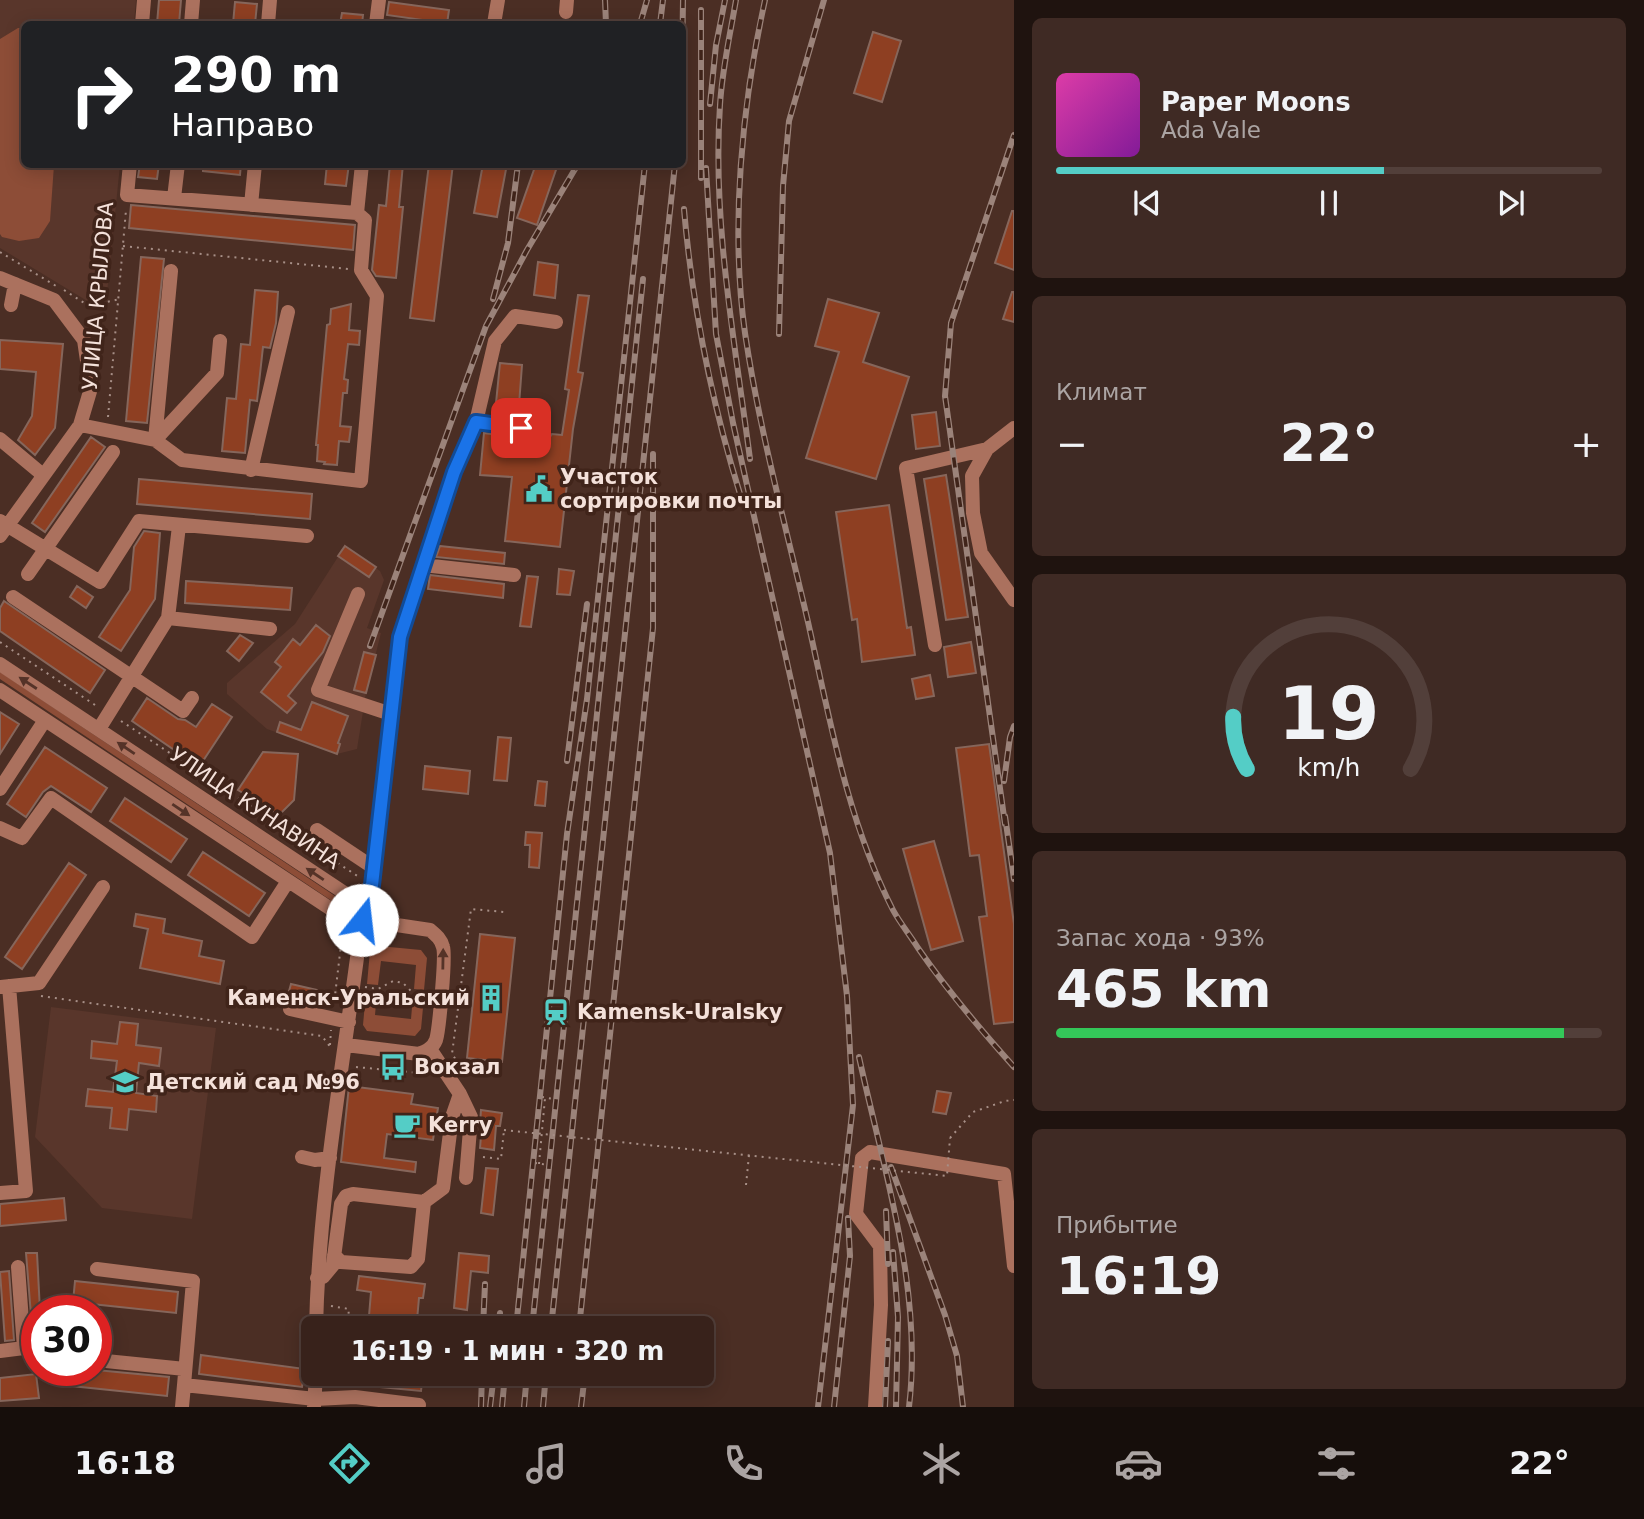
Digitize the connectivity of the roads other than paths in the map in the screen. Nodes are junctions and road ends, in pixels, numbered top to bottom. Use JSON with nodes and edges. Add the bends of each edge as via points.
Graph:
{"nodes":[{"id":1,"x":144,"y":0,"type":"edge"},
{"id":2,"x":194,"y":0,"type":"edge"},
{"id":3,"x":270,"y":0,"type":"edge"},
{"id":4,"x":379,"y":0,"type":"edge"},
{"id":5,"x":498,"y":0,"type":"edge"},
{"id":6,"x":142,"y":21,"type":"edge"},
{"id":7,"x":191,"y":21,"type":"edge"},
{"id":8,"x":268,"y":21,"type":"edge"},
{"id":9,"x":376,"y":21,"type":"edge"},
{"id":10,"x":494,"y":21,"type":"edge"},
{"id":11,"x":130,"y":168,"type":"edge"},
{"id":12,"x":178,"y":168,"type":"edge"},
{"id":13,"x":255,"y":168,"type":"edge"},
{"id":14,"x":362,"y":168,"type":"edge"},
{"id":15,"x":174,"y":198,"type":"junction"},
{"id":16,"x":251,"y":205,"type":"junction"},
{"id":17,"x":357,"y":213,"type":"junction"},
{"id":18,"x":170,"y":271,"type":"dead end"},
{"id":19,"x":0,"y":278,"type":"edge"},
{"id":20,"x":15,"y":284,"type":"junction"},
{"id":21,"x":11,"y":305,"type":"dead end"},
{"id":22,"x":288,"y":312,"type":"dead end"},
{"id":23,"x":556,"y":322,"type":"dead end"},
{"id":24,"x":220,"y":341,"type":"dead end"},
{"id":25,"x":476,"y":422,"type":"junction"},
{"id":26,"x":80,"y":425,"type":"junction"},
{"id":27,"x":1014,"y":428,"type":"edge"},
{"id":28,"x":543,"y":432,"type":"dead end"},
{"id":29,"x":0,"y":439,"type":"edge"},
{"id":30,"x":155,"y":440,"type":"junction"},
{"id":31,"x":988,"y":449,"type":"junction"},
{"id":32,"x":113,"y":452,"type":"dead end"},
{"id":33,"x":251,"y":470,"type":"junction"},
{"id":34,"x":43,"y":475,"type":"junction"},
{"id":35,"x":179,"y":526,"type":"junction"},
{"id":36,"x":2,"y":527,"type":"edge"},
{"id":37,"x":307,"y":536,"type":"dead end"},
{"id":38,"x":45,"y":549,"type":"junction"},
{"id":39,"x":423,"y":565,"type":"junction"},
{"id":40,"x":28,"y":574,"type":"dead end"},
{"id":41,"x":514,"y":575,"type":"dead end"},
{"id":42,"x":358,"y":594,"type":"dead end"},
{"id":43,"x":13,"y":597,"type":"dead end"},
{"id":44,"x":1014,"y":600,"type":"edge"},
{"id":45,"x":168,"y":618,"type":"junction"},
{"id":46,"x":270,"y":629,"type":"dead end"},
{"id":47,"x":935,"y":645,"type":"dead end"},
{"id":48,"x":0,"y":664,"type":"edge"},
{"id":49,"x":131,"y":676,"type":"junction"},
{"id":50,"x":0,"y":690,"type":"edge"},
{"id":51,"x":192,"y":698,"type":"dead end"},
{"id":52,"x":391,"y":715,"type":"junction"},
{"id":53,"x":45,"y":720,"type":"junction"},
{"id":54,"x":99,"y":729,"type":"junction"},
{"id":55,"x":0,"y":789,"type":"edge"},
{"id":56,"x":0,"y":828,"type":"edge"},
{"id":57,"x":317,"y":830,"type":"dead end"},
{"id":58,"x":374,"y":868,"type":"junction"},
{"id":59,"x":288,"y":881,"type":"junction"},
{"id":60,"x":103,"y":887,"type":"dead end"},
{"id":61,"x":362,"y":920,"type":"junction"},
{"id":62,"x":5,"y":986,"type":"edge"},
{"id":63,"x":290,"y":1009,"type":"dead end"},
{"id":64,"x":349,"y":1022,"type":"junction"},
{"id":65,"x":346,"y":1045,"type":"junction"},
{"id":66,"x":429,"y":1049,"type":"junction"},
{"id":67,"x":460,"y":1094,"type":"junction"},
{"id":68,"x":302,"y":1157,"type":"dead end"},
{"id":69,"x":330,"y":1158,"type":"junction"},
{"id":70,"x":466,"y":1178,"type":"dead end"},
{"id":71,"x":0,"y":1194,"type":"edge"},
{"id":72,"x":424,"y":1202,"type":"junction"},
{"id":73,"x":334,"y":1255,"type":"junction"},
{"id":74,"x":1014,"y":1266,"type":"edge"},
{"id":75,"x":18,"y":1267,"type":"dead end"},
{"id":76,"x":96,"y":1269,"type":"dead end"},
{"id":77,"x":317,"y":1278,"type":"junction"},
{"id":78,"x":316,"y":1316,"type":"edge"},
{"id":79,"x":0,"y":1350,"type":"edge"},
{"id":80,"x":112,"y":1362,"type":"edge"},
{"id":81,"x":185,"y":1369,"type":"junction"},
{"id":82,"x":184,"y":1385,"type":"junction"},
{"id":83,"x":315,"y":1403,"type":"edge"},
{"id":84,"x":419,"y":1405,"type":"dead end"},
{"id":85,"x":181,"y":1407,"type":"edge"},
{"id":86,"x":875,"y":1407,"type":"edge"}],
"edges":[{"from":1,"to":6,"type":"street"},
{"from":2,"to":7,"type":"street"},
{"from":3,"to":8,"type":"street"},
{"from":4,"to":9,"type":"street"},
{"from":5,"to":10,"type":"street"},
{"from":11,"to":15,"type":"street","name":"УЛИЦА КРЫЛОВА","via":[[127,195]]},
{"from":12,"to":15,"type":"street"},
{"from":13,"to":16,"type":"street"},
{"from":14,"to":17,"type":"street"},
{"from":15,"to":16,"type":"street"},
{"from":16,"to":17,"type":"street"},
{"from":17,"to":33,"type":"street","via":[[365,220],[361,270],[377,296],[361,481]]},
{"from":18,"to":30,"type":"street"},
{"from":19,"to":20,"type":"street"},
{"from":20,"to":21,"type":"street"},
{"from":20,"to":26,"type":"street","via":[[54,300],[84,340],[91,388]]},
{"from":22,"to":33,"type":"street"},
{"from":23,"to":25,"type":"street","via":[[515,316],[495,341]]},
{"from":24,"to":30,"type":"street","via":[[217,373]]},
{"from":25,"to":28,"type":"street"},
{"from":25,"to":39,"type":"street"},
{"from":26,"to":30,"type":"street"},
{"from":26,"to":34,"type":"street"},
{"from":27,"to":31,"type":"street"},
{"from":29,"to":34,"type":"street"},
{"from":30,"to":33,"type":"street","via":[[182,460]]},
{"from":31,"to":44,"type":"street","via":[[972,476],[973,513],[981,553]]},
{"from":31,"to":47,"type":"street","via":[[906,468]]},
{"from":32,"to":38,"type":"street"},
{"from":34,"to":36,"type":"street"},
{"from":35,"to":37,"type":"street"},
{"from":35,"to":38,"type":"street","via":[[139,521],[100,582]]},
{"from":35,"to":45,"type":"street"},
{"from":36,"to":38,"type":"street"},
{"from":38,"to":40,"type":"street"},
{"from":39,"to":41,"type":"street"},
{"from":39,"to":52,"type":"street","via":[[400,637]]},
{"from":42,"to":52,"type":"street","via":[[318,691]]},
{"from":43,"to":49,"type":"street"},
{"from":45,"to":46,"type":"street"},
{"from":45,"to":49,"type":"street"},
{"from":54,"to":48,"type":"street","name":"УЛИЦА КУНАВИНА","one_way":true},
{"from":49,"to":51,"type":"street","via":[[183,711]]},
{"from":49,"to":54,"type":"street"},
{"from":50,"to":53,"type":"street","name":"УЛИЦА КУНАВИНА"},
{"from":52,"to":58,"type":"street"},
{"from":53,"to":55,"type":"street"},
{"from":53,"to":59,"type":"street","name":"УЛИЦА КУНАВИНА","one_way":true},
{"from":61,"to":54,"type":"street","name":"УЛИЦА КУНАВИНА","one_way":true,"via":[[355,900]]},
{"from":56,"to":59,"type":"street","via":[[22,838],[51,797],[252,937]]},
{"from":57,"to":58,"type":"street"},
{"from":58,"to":61,"type":"street"},
{"from":59,"to":61,"type":"street","name":"УЛИЦА КУНАВИНА","via":[[343,917]]},
{"from":60,"to":62,"type":"street","via":[[38,983]]},
{"from":61,"to":64,"type":"street"},
{"from":66,"to":61,"type":"street","one_way":true,"via":[[436,1040],[441,995],[444,949],[439,938],[430,930]]},
{"from":62,"to":71,"type":"street","via":[[26,1191]]},
{"from":63,"to":64,"type":"street"},
{"from":64,"to":65,"type":"street"},
{"from":65,"to":66,"type":"street","via":[[419,1054]]},
{"from":65,"to":69,"type":"street"},
{"from":66,"to":67,"type":"street"},
{"from":67,"to":70,"type":"street","via":[[471,1117]]},
{"from":67,"to":72,"type":"street","via":[[452,1117],[443,1188]]},
{"from":68,"to":69,"type":"street"},
{"from":69,"to":77,"type":"street"},
{"from":72,"to":73,"type":"street","via":[[346,1196],[341,1203]]},
{"from":72,"to":73,"type":"street","via":[[418,1259],[411,1267],[341,1262]]},
{"from":73,"to":77,"type":"street","via":[[333,1265]]},
{"from":74,"to":86,"type":"street","via":[[1004,1174],[870,1152],[862,1158],[856,1214],[880,1246]]},
{"from":75,"to":79,"type":"street","via":[[24,1348]]},
{"from":76,"to":81,"type":"street","via":[[193,1281]]},
{"from":77,"to":78,"type":"street"},
{"from":80,"to":81,"type":"street"},
{"from":81,"to":82,"type":"street"},
{"from":82,"to":83,"type":"street"},
{"from":82,"to":85,"type":"street"},
{"from":83,"to":84,"type":"street","via":[[355,1397]]}]}
